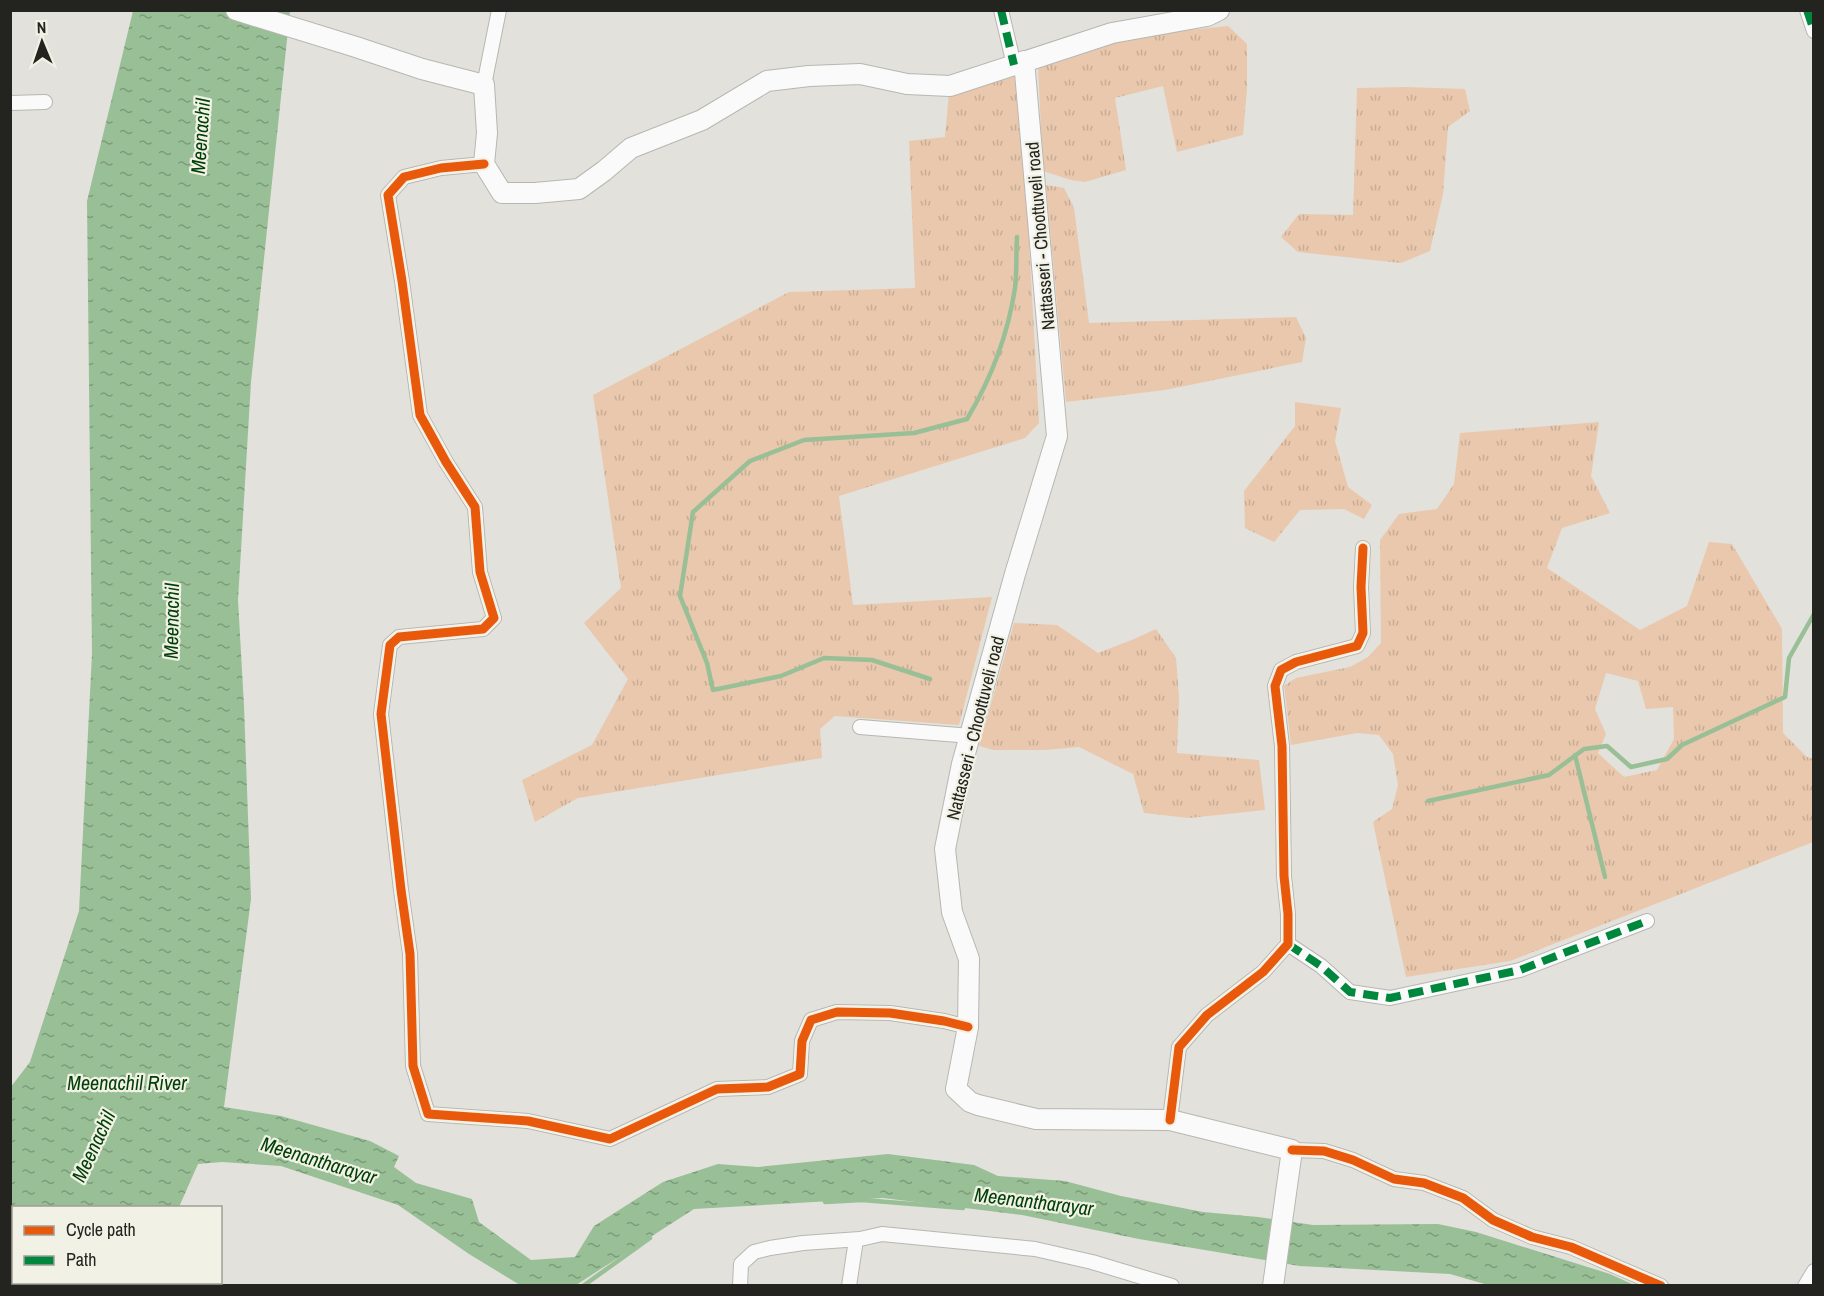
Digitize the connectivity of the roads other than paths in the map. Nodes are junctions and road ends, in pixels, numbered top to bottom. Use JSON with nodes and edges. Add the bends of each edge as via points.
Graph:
{"nodes":[{"id":1,"x":236,"y":10,"type":"edge"},
{"id":2,"x":499,"y":10,"type":"edge"},
{"id":3,"x":1001,"y":10,"type":"edge"},
{"id":4,"x":1219,"y":10,"type":"edge"},
{"id":5,"x":1808,"y":10,"type":"edge"},
{"id":6,"x":1814,"y":31,"type":"edge"},
{"id":7,"x":1019,"y":63,"type":"junction"},
{"id":8,"x":484,"y":86,"type":"junction"},
{"id":9,"x":45,"y":102,"type":"dead end"},
{"id":10,"x":10,"y":103,"type":"edge"},
{"id":11,"x":484,"y":164,"type":"junction"},
{"id":12,"x":1363,"y":548,"type":"dead end"},
{"id":13,"x":860,"y":728,"type":"dead end"},
{"id":14,"x":971,"y":736,"type":"junction"},
{"id":15,"x":1647,"y":921,"type":"dead end"},
{"id":16,"x":1288,"y":944,"type":"junction"},
{"id":17,"x":968,"y":1027,"type":"junction"},
{"id":18,"x":1170,"y":1120,"type":"junction"},
{"id":19,"x":1292,"y":1150,"type":"junction"},
{"id":20,"x":856,"y":1240,"type":"junction"},
{"id":21,"x":1814,"y":1271,"type":"edge"},
{"id":22,"x":1274,"y":1280,"type":"edge"},
{"id":23,"x":740,"y":1286,"type":"edge"},
{"id":24,"x":849,"y":1286,"type":"edge"},
{"id":25,"x":1172,"y":1286,"type":"edge"},
{"id":26,"x":1661,"y":1286,"type":"edge"},
{"id":27,"x":1805,"y":1286,"type":"edge"}],
"edges":[{"from":1,"to":8,"type":"main road"},
{"from":2,"to":8,"type":"street"},
{"from":3,"to":7,"type":"street"},
{"from":4,"to":7,"type":"main road","via":[[1207,16],[1112,33]]},
{"from":5,"to":6,"type":"street"},
{"from":7,"to":11,"type":"main road","via":[[950,86],[907,84],[860,74],[767,81],[702,120],[632,148],[579,189],[502,193]]},
{"from":7,"to":14,"type":"main road","name":"Nattasseri - Choottuveli road","via":[[1057,436]]},
{"from":8,"to":11,"type":"main road"},
{"from":9,"to":10,"type":"street"},
{"from":11,"to":17,"type":"street","via":[[404,177],[388,195],[420,415],[475,507],[480,572],[494,618],[483,629],[399,637],[390,645],[381,714],[410,954],[413,1066],[428,1114],[528,1121],[610,1139],[717,1089],[768,1087],[801,1074],[802,1041],[811,1020],[837,1012],[890,1013]]},
{"from":12,"to":16,"type":"street","via":[[1363,633],[1357,646],[1296,662],[1281,670],[1275,686],[1282,746]]},
{"from":13,"to":14,"type":"street"},
{"from":14,"to":17,"type":"main road","name":"Nattasseri - Choottuveli road","via":[[945,849],[952,912],[969,959]]},
{"from":15,"to":16,"type":"street","via":[[1520,970],[1390,998],[1350,992]]},
{"from":16,"to":18,"type":"street","via":[[1263,972],[1207,1015],[1179,1047]]},
{"from":17,"to":18,"type":"main road","name":"Nattasseri - Choottuveli road","via":[[956,1089],[970,1102],[1036,1119]]},
{"from":18,"to":19,"type":"main road","name":"Nattasseri - Choottuveli road"},
{"from":19,"to":22,"type":"main road"},
{"from":19,"to":26,"type":"street","name":"Nattasseri - Choottuveli road","via":[[1324,1151],[1394,1179],[1424,1183],[1463,1197],[1493,1220],[1532,1237],[1571,1247]]},
{"from":20,"to":23,"type":"street","via":[[803,1243],[754,1252],[741,1264]]},
{"from":20,"to":24,"type":"street"},
{"from":20,"to":25,"type":"street","via":[[882,1234],[1035,1249]]},
{"from":21,"to":27,"type":"street"}]}
